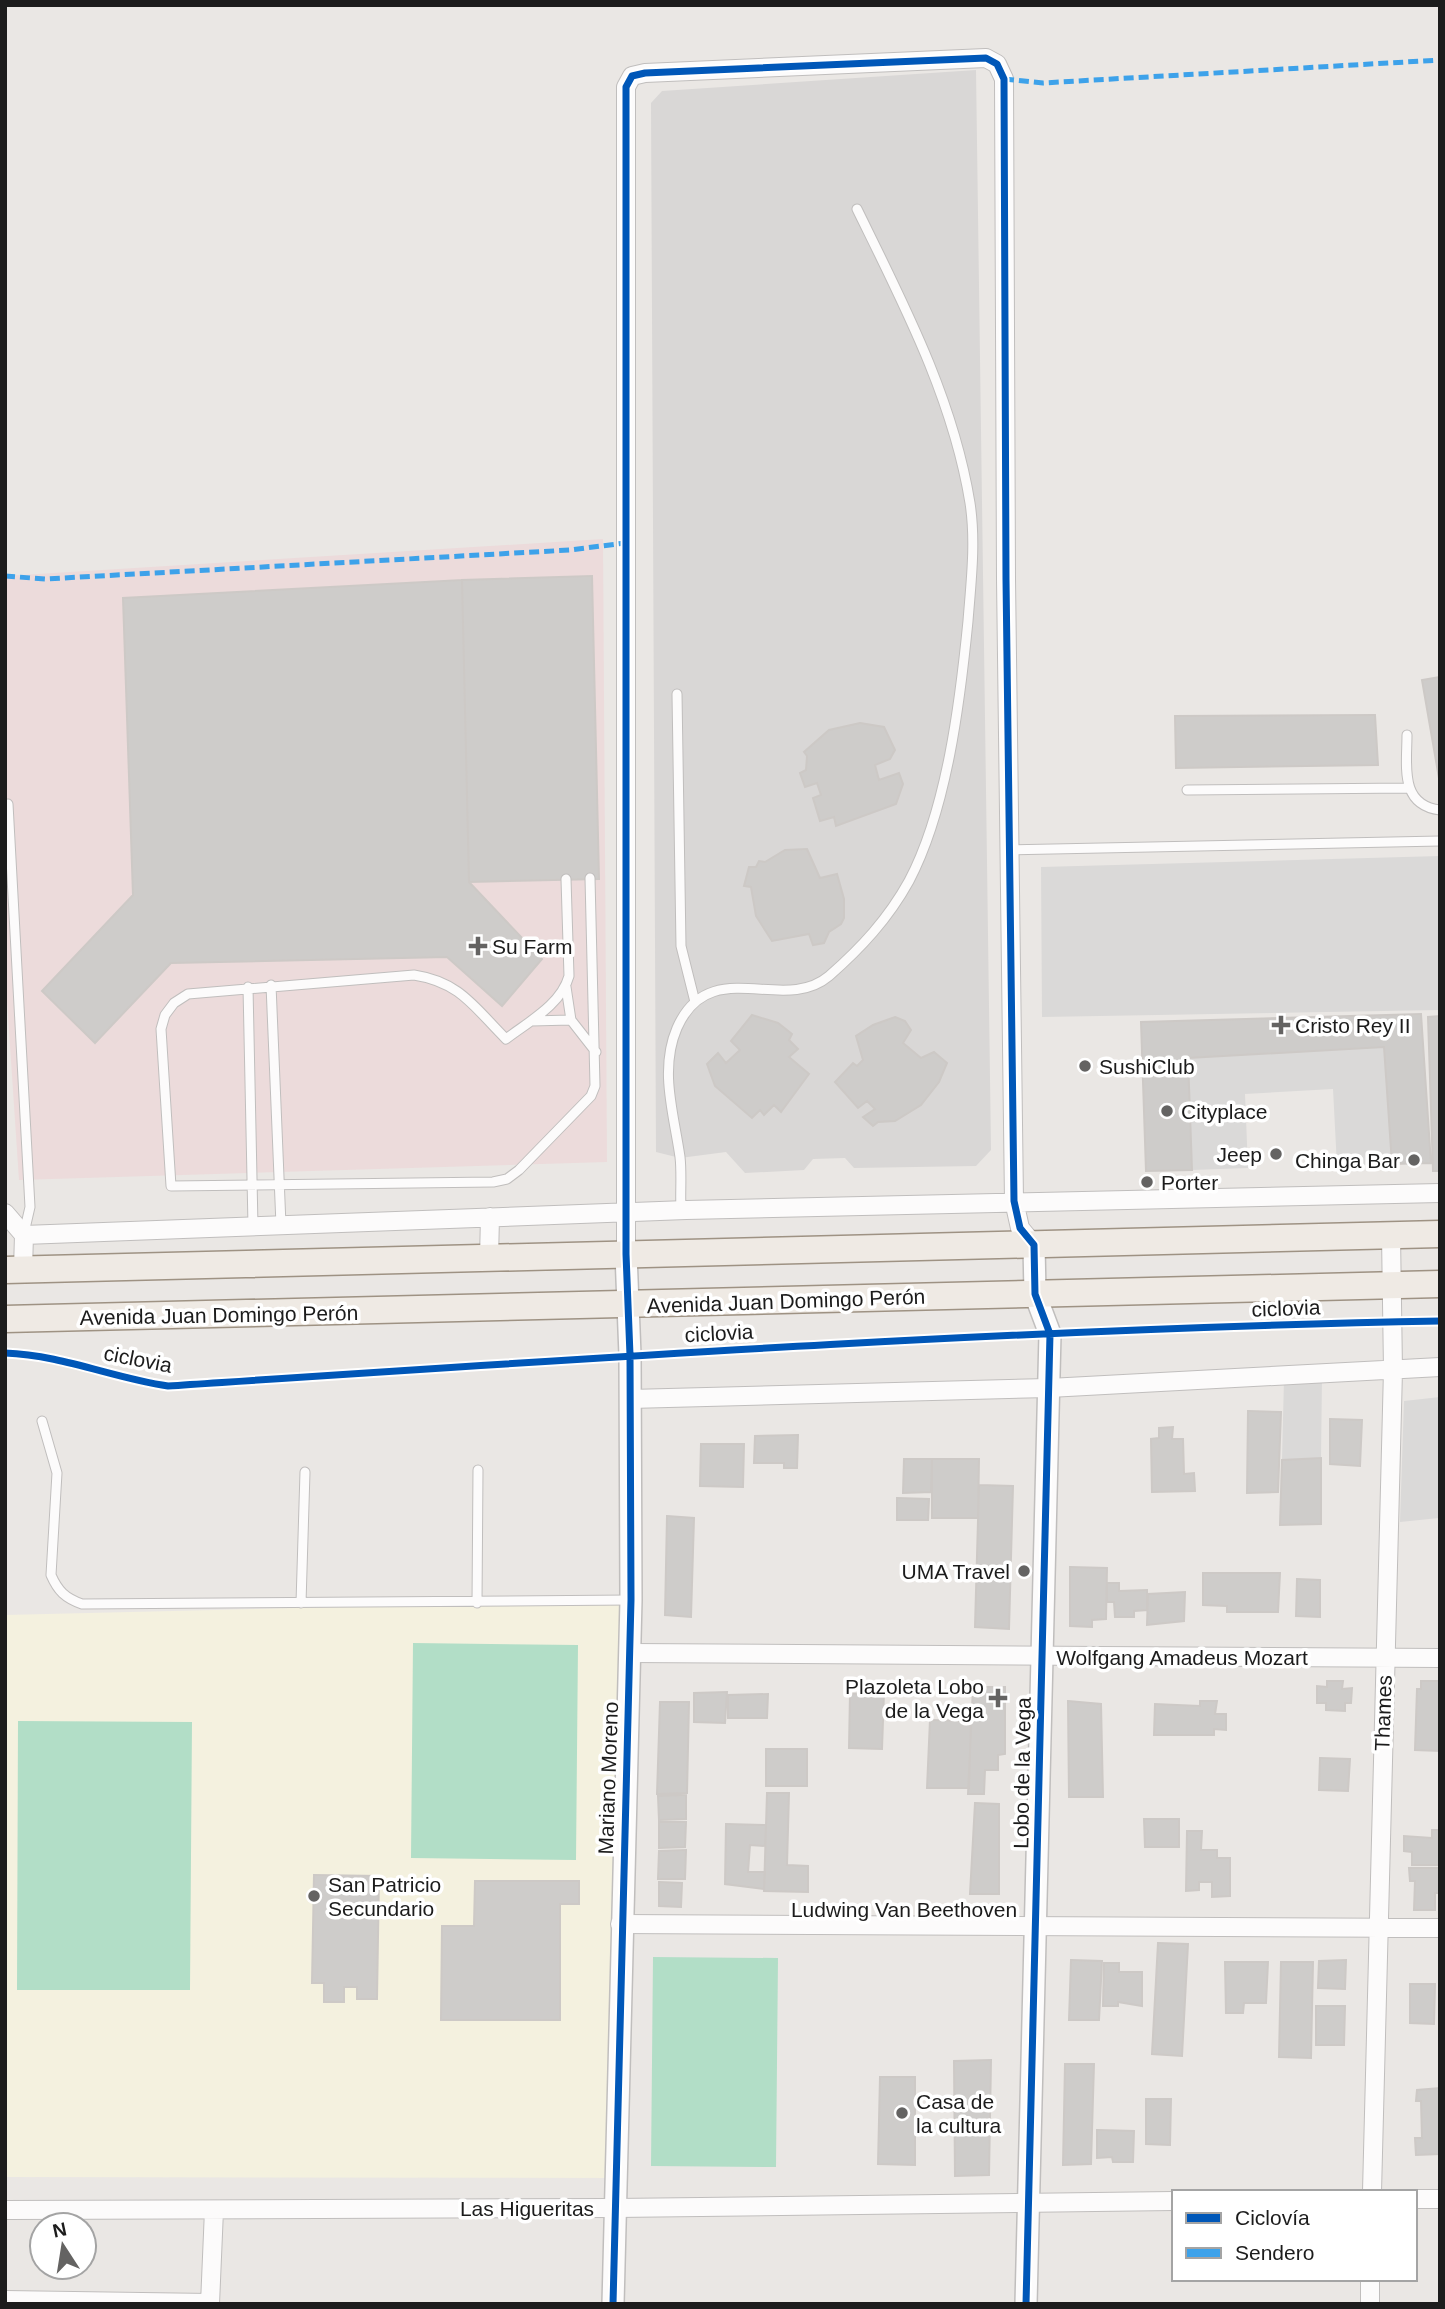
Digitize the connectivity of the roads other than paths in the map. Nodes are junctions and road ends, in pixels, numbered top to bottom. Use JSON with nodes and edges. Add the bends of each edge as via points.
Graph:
{"nodes":[{"id":1,"x":858,"y":209,"type":"dead end"},
{"id":2,"x":677,"y":694,"type":"dead end"},
{"id":3,"x":1407,"y":736,"type":"dead end"},
{"id":4,"x":1408,"y":788,"type":"junction"},
{"id":5,"x":1187,"y":790,"type":"dead end"},
{"id":6,"x":8,"y":804,"type":"dead end"},
{"id":7,"x":1440,"y":810,"type":"edge"},
{"id":8,"x":1440,"y":841,"type":"edge"},
{"id":9,"x":1009,"y":850,"type":"junction"},
{"id":10,"x":590,"y":878,"type":"dead end"},
{"id":11,"x":565,"y":879,"type":"dead end"},
{"id":12,"x":271,"y":985,"type":"junction"},
{"id":13,"x":248,"y":986,"type":"junction"},
{"id":14,"x":566,"y":986,"type":"junction"},
{"id":15,"x":695,"y":1002,"type":"junction"},
{"id":16,"x":571,"y":1020,"type":"junction"},
{"id":17,"x":528,"y":1022,"type":"junction"},
{"id":18,"x":596,"y":1052,"type":"junction"},
{"id":19,"x":252,"y":1184,"type":"junction"},
{"id":20,"x":279,"y":1184,"type":"junction"},
{"id":21,"x":1440,"y":1193,"type":"edge"},
{"id":22,"x":1013,"y":1201,"type":"junction"},
{"id":23,"x":681,"y":1210,"type":"junction"},
{"id":24,"x":626,"y":1212,"type":"junction"},
{"id":25,"x":5,"y":1213,"type":"edge"},
{"id":26,"x":490,"y":1217,"type":"junction"},
{"id":27,"x":281,"y":1225,"type":"junction"},
{"id":28,"x":253,"y":1226,"type":"junction"},
{"id":29,"x":1440,"y":1234,"type":"edge"},
{"id":30,"x":24,"y":1235,"type":"junction"},
{"id":31,"x":1391,"y":1235,"type":"junction"},
{"id":32,"x":1034,"y":1245,"type":"junction"},
{"id":33,"x":626,"y":1254,"type":"junction"},
{"id":34,"x":489,"y":1258,"type":"junction"},
{"id":35,"x":14,"y":1269,"type":"edge"},
{"id":36,"x":1440,"y":1284,"type":"edge"},
{"id":37,"x":1391,"y":1286,"type":"junction"},
{"id":38,"x":1035,"y":1294,"type":"junction"},
{"id":39,"x":627,"y":1306,"type":"junction"},
{"id":40,"x":5,"y":1319,"type":"edge"},
{"id":41,"x":1440,"y":1367,"type":"edge"},
{"id":42,"x":1393,"y":1370,"type":"junction"},
{"id":43,"x":1049,"y":1388,"type":"junction"},
{"id":44,"x":630,"y":1399,"type":"junction"},
{"id":45,"x":42,"y":1421,"type":"dead end"},
{"id":46,"x":478,"y":1470,"type":"dead end"},
{"id":47,"x":305,"y":1472,"type":"dead end"},
{"id":48,"x":631,"y":1600,"type":"junction"},
{"id":49,"x":302,"y":1603,"type":"junction"},
{"id":50,"x":477,"y":1603,"type":"junction"},
{"id":51,"x":630,"y":1653,"type":"junction"},
{"id":52,"x":1041,"y":1657,"type":"junction"},
{"id":53,"x":1385,"y":1658,"type":"junction"},
{"id":54,"x":1440,"y":1658,"type":"edge"},
{"id":55,"x":620,"y":1924,"type":"junction"},
{"id":56,"x":1037,"y":1927,"type":"junction"},
{"id":57,"x":1377,"y":1927,"type":"junction"},
{"id":58,"x":1440,"y":1928,"type":"edge"},
{"id":59,"x":1371,"y":2190,"type":"edge"},
{"id":60,"x":1417,"y":2199,"type":"edge"},
{"id":61,"x":1440,"y":2199,"type":"edge"},
{"id":62,"x":1172,"y":2201,"type":"edge"},
{"id":63,"x":1030,"y":2203,"type":"junction"},
{"id":64,"x":616,"y":2208,"type":"junction"},
{"id":65,"x":5,"y":2210,"type":"edge"},
{"id":66,"x":214,"y":2210,"type":"junction"},
{"id":67,"x":1370,"y":2281,"type":"edge"},
{"id":68,"x":5,"y":2300,"type":"edge"},
{"id":69,"x":210,"y":2303,"type":"edge"},
{"id":70,"x":613,"y":2304,"type":"edge"},
{"id":71,"x":1026,"y":2304,"type":"edge"},
{"id":72,"x":1370,"y":2304,"type":"edge"}],
"edges":[{"from":1,"to":15,"type":"lane","via":[[924,346],[958,450],[970,505],[973,564],[961,689],[942,785],[910,879],[897,901],[871,937],[817,986],[793,990],[733,987],[714,990]]},
{"from":2,"to":15,"type":"lane","via":[[681,946]]},
{"from":3,"to":4,"type":"lane"},
{"from":4,"to":5,"type":"lane"},
{"from":4,"to":7,"type":"lane","via":[[1420,802]]},
{"from":6,"to":30,"type":"lane","via":[[30,1207]]},
{"from":8,"to":9,"type":"lane"},
{"from":9,"to":22,"type":"street"},
{"from":9,"to":24,"type":"street","via":[[1004,79],[997,64],[986,58],[632,76],[626,87]]},
{"from":10,"to":18,"type":"lane"},
{"from":11,"to":14,"type":"lane"},
{"from":12,"to":13,"type":"lane"},
{"from":12,"to":17,"type":"lane","via":[[414,975],[453,986],[506,1039]]},
{"from":12,"to":20,"type":"lane"},
{"from":13,"to":19,"type":"lane"},
{"from":13,"to":19,"type":"lane","via":[[188,994],[174,1003],[161,1029],[171,1186]]},
{"from":14,"to":16,"type":"lane"},
{"from":14,"to":17,"type":"lane"},
{"from":15,"to":23,"type":"lane","via":[[678,1027],[667,1081],[680,1158]]},
{"from":16,"to":17,"type":"lane"},
{"from":16,"to":18,"type":"lane"},
{"from":18,"to":20,"type":"lane","via":[[591,1096],[507,1179]]},
{"from":19,"to":20,"type":"lane"},
{"from":19,"to":28,"type":"lane"},
{"from":20,"to":27,"type":"lane"},
{"from":21,"to":22,"type":"street"},
{"from":22,"to":23,"type":"street"},
{"from":22,"to":32,"type":"street","via":[[1020,1228]]},
{"from":23,"to":24,"type":"street"},
{"from":24,"to":26,"type":"street"},
{"from":24,"to":33,"type":"street"},
{"from":25,"to":30,"type":"street"},
{"from":26,"to":27,"type":"street"},
{"from":26,"to":34,"type":"street"},
{"from":27,"to":28,"type":"street"},
{"from":28,"to":30,"type":"street"},
{"from":29,"to":31,"type":"main road"},
{"from":30,"to":35,"type":"street"},
{"from":31,"to":32,"type":"main road"},
{"from":31,"to":37,"type":"street","name":"Thames"},
{"from":32,"to":33,"type":"main road"},
{"from":32,"to":38,"type":"street","name":"Lobo de la Vega"},
{"from":33,"to":34,"type":"main road"},
{"from":33,"to":39,"type":"street","name":"Mariano Moreno"},
{"from":34,"to":35,"type":"main road"},
{"from":36,"to":37,"type":"main road","name":"Avenida Juan Domingo Perón"},
{"from":37,"to":38,"type":"main road","name":"Avenida Juan Domingo Perón"},
{"from":37,"to":42,"type":"street","name":"Thames"},
{"from":38,"to":39,"type":"main road","name":"Avenida Juan Domingo Perón"},
{"from":38,"to":43,"type":"street","name":"Lobo de la Vega","via":[[1050,1334]]},
{"from":39,"to":40,"type":"main road","name":"Avenida Juan Domingo Perón"},
{"from":39,"to":44,"type":"street","name":"Mariano Moreno"},
{"from":41,"to":42,"type":"street"},
{"from":42,"to":43,"type":"street"},
{"from":42,"to":53,"type":"street","name":"Thames"},
{"from":43,"to":44,"type":"street"},
{"from":43,"to":52,"type":"street","name":"Lobo de la Vega"},
{"from":44,"to":48,"type":"street","name":"Mariano Moreno"},
{"from":45,"to":49,"type":"lane","via":[[57,1473],[51,1575],[67,1598],[98,1605]]},
{"from":46,"to":50,"type":"lane"},
{"from":47,"to":49,"type":"lane"},
{"from":48,"to":50,"type":"lane"},
{"from":48,"to":51,"type":"street","name":"Mariano Moreno"},
{"from":49,"to":50,"type":"lane"},
{"from":51,"to":52,"type":"street","name":"Wolfgang Amadeus Mozart"},
{"from":51,"to":55,"type":"street","name":"Mariano Moreno"},
{"from":52,"to":53,"type":"street","name":"Wolfgang Amadeus Mozart"},
{"from":52,"to":56,"type":"street","name":"Lobo de la Vega"},
{"from":53,"to":54,"type":"street","name":"Wolfgang Amadeus Mozart"},
{"from":53,"to":57,"type":"street","name":"Thames"},
{"from":55,"to":56,"type":"street","name":"Ludwing Van Beethoven"},
{"from":55,"to":64,"type":"street","name":"Mariano Moreno"},
{"from":56,"to":57,"type":"street","name":"Ludwing Van Beethoven"},
{"from":56,"to":63,"type":"street","name":"Lobo de la Vega"},
{"from":57,"to":58,"type":"street","name":"Ludwing Van Beethoven"},
{"from":57,"to":59,"type":"street","name":"Thames"},
{"from":60,"to":61,"type":"street"},
{"from":62,"to":63,"type":"street","name":"Las Higueritas"},
{"from":63,"to":64,"type":"street","name":"Las Higueritas"},
{"from":63,"to":71,"type":"street","name":"Lobo de la Vega"},
{"from":64,"to":66,"type":"street","name":"Las Higueritas"},
{"from":64,"to":70,"type":"street","name":"Mariano Moreno"},
{"from":65,"to":66,"type":"street","name":"Las Higueritas"},
{"from":66,"to":69,"type":"street"},
{"from":67,"to":72,"type":"street"},
{"from":68,"to":69,"type":"street"}]}
